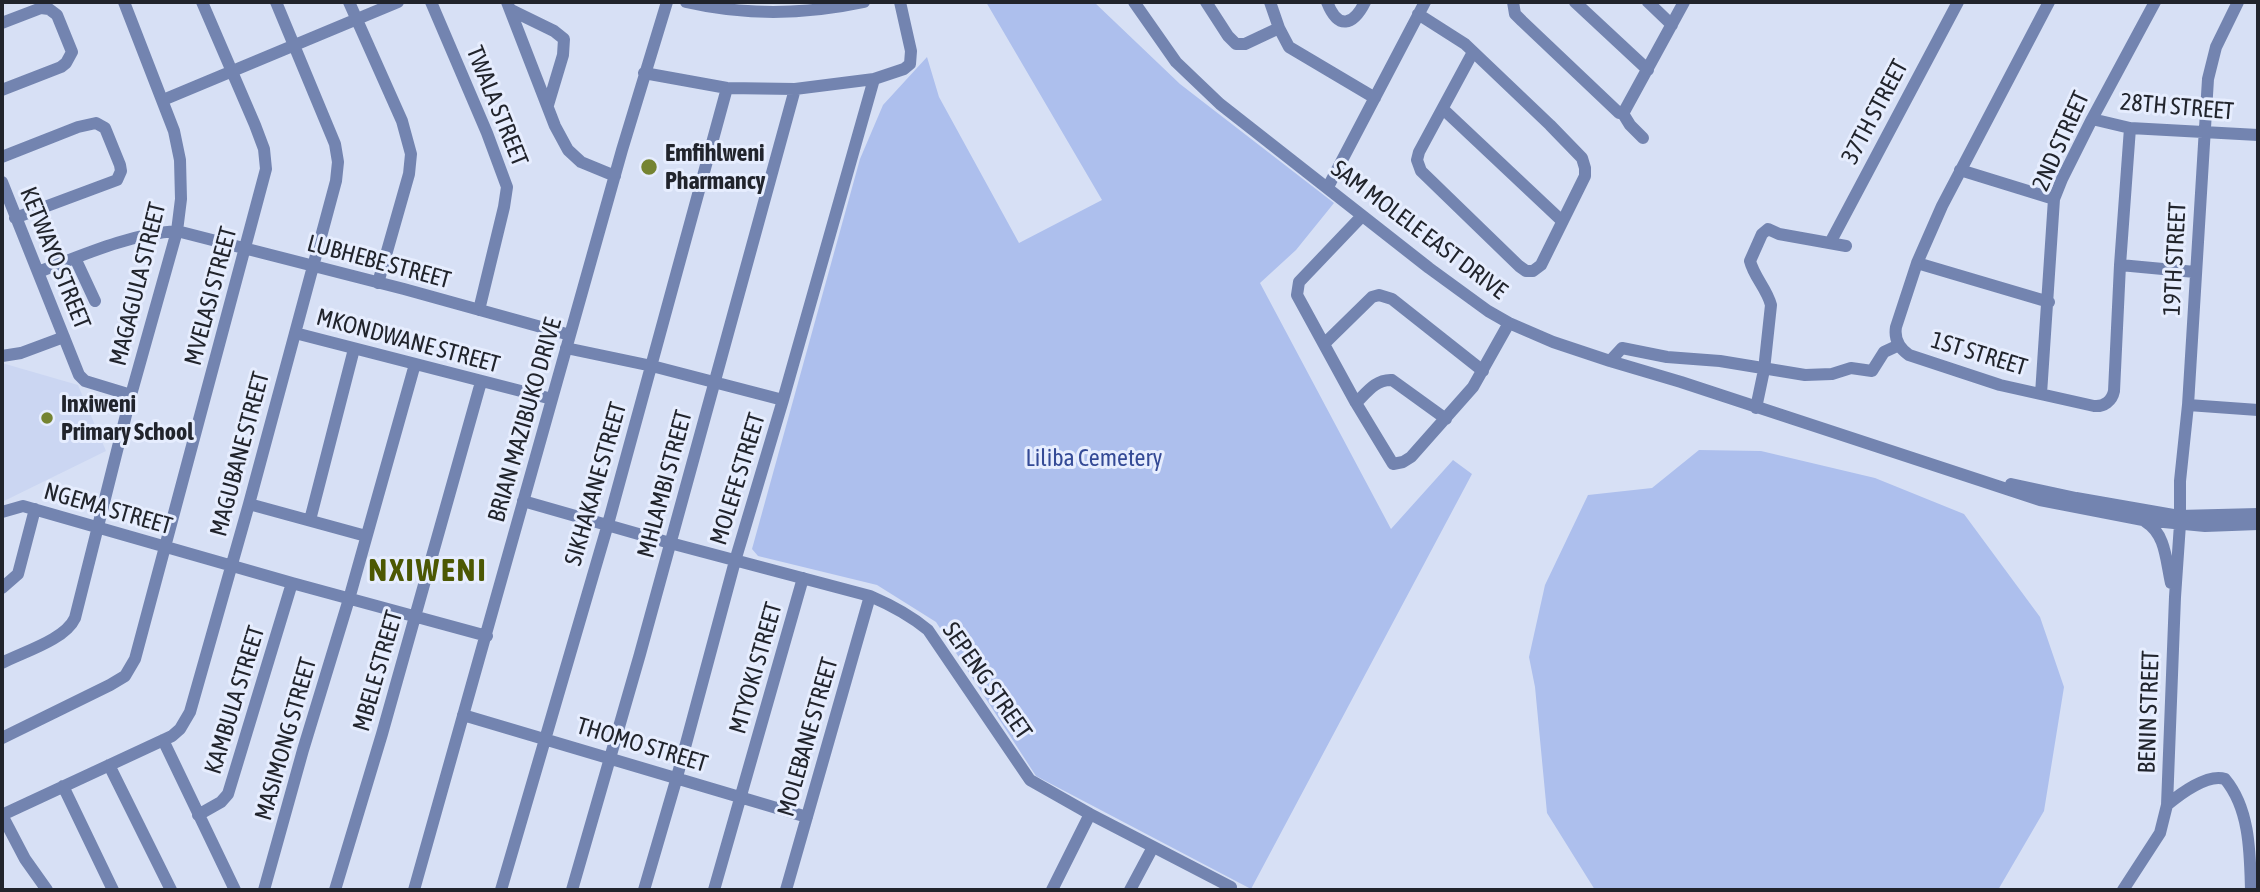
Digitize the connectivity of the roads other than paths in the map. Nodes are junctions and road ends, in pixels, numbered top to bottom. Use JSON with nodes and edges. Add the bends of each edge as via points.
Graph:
{"nodes":[{"id":1,"x":124,"y":2,"type":"edge"},
{"id":2,"x":202,"y":2,"type":"edge"},
{"id":3,"x":276,"y":2,"type":"edge"},
{"id":4,"x":349,"y":2,"type":"edge"},
{"id":5,"x":398,"y":2,"type":"edge"},
{"id":6,"x":430,"y":2,"type":"edge"},
{"id":7,"x":667,"y":2,"type":"edge"},
{"id":8,"x":686,"y":2,"type":"edge"},
{"id":9,"x":864,"y":2,"type":"edge"},
{"id":10,"x":900,"y":2,"type":"edge"},
{"id":11,"x":1134,"y":2,"type":"edge"},
{"id":12,"x":1206,"y":2,"type":"edge"},
{"id":13,"x":1270,"y":2,"type":"edge"},
{"id":14,"x":1327,"y":2,"type":"edge"},
{"id":15,"x":1365,"y":2,"type":"edge"},
{"id":16,"x":1424,"y":2,"type":"edge"},
{"id":17,"x":1514,"y":2,"type":"edge"},
{"id":18,"x":1575,"y":2,"type":"edge"},
{"id":19,"x":1648,"y":2,"type":"edge"},
{"id":20,"x":1684,"y":2,"type":"edge"},
{"id":21,"x":1958,"y":2,"type":"edge"},
{"id":22,"x":2049,"y":2,"type":"edge"},
{"id":23,"x":2155,"y":2,"type":"edge"},
{"id":24,"x":2238,"y":2,"type":"edge"},
{"id":25,"x":509,"y":6,"type":"edge"},
{"id":26,"x":1418,"y":14,"type":"junction"},
{"id":27,"x":357,"y":19,"type":"junction"},
{"id":28,"x":2,"y":23,"type":"edge"},
{"id":29,"x":1672,"y":25,"type":"junction"},
{"id":30,"x":1279,"y":28,"type":"junction"},
{"id":31,"x":295,"y":45,"type":"junction"},
{"id":32,"x":1473,"y":52,"type":"junction"},
{"id":33,"x":1648,"y":70,"type":"junction"},
{"id":34,"x":232,"y":71,"type":"junction"},
{"id":35,"x":644,"y":73,"type":"junction"},
{"id":36,"x":874,"y":79,"type":"junction"},
{"id":37,"x":727,"y":88,"type":"junction"},
{"id":38,"x":795,"y":89,"type":"junction"},
{"id":39,"x":2,"y":90,"type":"edge"},
{"id":40,"x":1375,"y":98,"type":"junction"},
{"id":41,"x":163,"y":100,"type":"junction"},
{"id":42,"x":548,"y":105,"type":"junction"},
{"id":43,"x":1443,"y":109,"type":"junction"},
{"id":44,"x":1624,"y":111,"type":"junction"},
{"id":45,"x":2092,"y":119,"type":"junction"},
{"id":46,"x":2130,"y":128,"type":"junction"},
{"id":47,"x":2203,"y":132,"type":"junction"},
{"id":48,"x":2258,"y":135,"type":"edge"},
{"id":49,"x":1643,"y":138,"type":"dead end"},
{"id":50,"x":2,"y":157,"type":"edge"},
{"id":51,"x":1960,"y":170,"type":"junction"},
{"id":52,"x":615,"y":176,"type":"junction"},
{"id":53,"x":2,"y":182,"type":"edge"},
{"id":54,"x":1328,"y":187,"type":"junction"},
{"id":55,"x":2054,"y":199,"type":"junction"},
{"id":56,"x":1362,"y":216,"type":"junction"},
{"id":57,"x":15,"y":218,"type":"junction"},
{"id":58,"x":1562,"y":221,"type":"junction"},
{"id":59,"x":177,"y":230,"type":"junction"},
{"id":60,"x":1830,"y":243,"type":"junction"},
{"id":61,"x":1846,"y":246,"type":"dead end"},
{"id":62,"x":246,"y":249,"type":"junction"},
{"id":63,"x":75,"y":258,"type":"junction"},
{"id":64,"x":1917,"y":263,"type":"junction"},
{"id":65,"x":2120,"y":265,"type":"junction"},
{"id":66,"x":312,"y":266,"type":"junction"},
{"id":67,"x":38,"y":272,"type":"junction"},
{"id":68,"x":2195,"y":272,"type":"junction"},
{"id":69,"x":378,"y":283,"type":"junction"},
{"id":70,"x":95,"y":301,"type":"dead end"},
{"id":71,"x":2049,"y":302,"type":"junction"},
{"id":72,"x":480,"y":310,"type":"junction"},
{"id":73,"x":1508,"y":323,"type":"junction"},
{"id":74,"x":295,"y":333,"type":"junction"},
{"id":75,"x":570,"y":335,"type":"junction"},
{"id":76,"x":64,"y":337,"type":"junction"},
{"id":77,"x":1324,"y":344,"type":"junction"},
{"id":78,"x":1899,"y":345,"type":"junction"},
{"id":79,"x":566,"y":348,"type":"junction"},
{"id":80,"x":354,"y":349,"type":"junction"},
{"id":81,"x":2,"y":356,"type":"edge"},
{"id":82,"x":1610,"y":361,"type":"junction"},
{"id":83,"x":415,"y":364,"type":"junction"},
{"id":84,"x":652,"y":366,"type":"junction"},
{"id":85,"x":1764,"y":370,"type":"junction"},
{"id":86,"x":1483,"y":371,"type":"junction"},
{"id":87,"x":714,"y":381,"type":"junction"},
{"id":88,"x":481,"y":382,"type":"junction"},
{"id":89,"x":2041,"y":394,"type":"junction"},
{"id":90,"x":131,"y":395,"type":"junction"},
{"id":91,"x":552,"y":399,"type":"junction"},
{"id":92,"x":783,"y":400,"type":"junction"},
{"id":93,"x":1356,"y":403,"type":"junction"},
{"id":94,"x":2188,"y":405,"type":"junction"},
{"id":95,"x":1756,"y":408,"type":"junction"},
{"id":96,"x":2258,"y":410,"type":"edge"},
{"id":97,"x":1446,"y":419,"type":"junction"},
{"id":98,"x":1976,"y":478,"type":"junction"},
{"id":99,"x":523,"y":501,"type":"junction"},
{"id":100,"x":249,"y":504,"type":"junction"},
{"id":101,"x":35,"y":509,"type":"junction"},
{"id":102,"x":2,"y":512,"type":"edge"},
{"id":103,"x":2258,"y":514,"type":"edge"},
{"id":104,"x":310,"y":520,"type":"junction"},
{"id":105,"x":2143,"y":520,"type":"junction"},
{"id":106,"x":2179,"y":520,"type":"junction"},
{"id":107,"x":608,"y":524,"type":"junction"},
{"id":108,"x":2258,"y":524,"type":"edge"},
{"id":109,"x":97,"y":527,"type":"junction"},
{"id":110,"x":366,"y":536,"type":"junction"},
{"id":111,"x":670,"y":543,"type":"junction"},
{"id":112,"x":163,"y":547,"type":"junction"},
{"id":113,"x":735,"y":561,"type":"junction"},
{"id":114,"x":231,"y":565,"type":"junction"},
{"id":115,"x":803,"y":578,"type":"junction"},
{"id":116,"x":292,"y":583,"type":"junction"},
{"id":117,"x":2,"y":588,"type":"edge"},
{"id":118,"x":870,"y":596,"type":"junction"},
{"id":119,"x":2175,"y":597,"type":"junction"},
{"id":120,"x":349,"y":599,"type":"junction"},
{"id":121,"x":416,"y":616,"type":"junction"},
{"id":122,"x":487,"y":636,"type":"junction"},
{"id":123,"x":2,"y":663,"type":"edge"},
{"id":124,"x":464,"y":715,"type":"junction"},
{"id":125,"x":2,"y":738,"type":"edge"},
{"id":126,"x":545,"y":738,"type":"junction"},
{"id":127,"x":163,"y":740,"type":"junction"},
{"id":128,"x":610,"y":758,"type":"junction"},
{"id":129,"x":109,"y":765,"type":"junction"},
{"id":130,"x":677,"y":777,"type":"junction"},
{"id":131,"x":63,"y":786,"type":"junction"},
{"id":132,"x":741,"y":798,"type":"junction"},
{"id":133,"x":2167,"y":805,"type":"junction"},
{"id":134,"x":1090,"y":814,"type":"junction"},
{"id":135,"x":2,"y":815,"type":"edge"},
{"id":136,"x":198,"y":815,"type":"junction"},
{"id":137,"x":807,"y":817,"type":"junction"},
{"id":138,"x":1153,"y":846,"type":"junction"},
{"id":139,"x":1212,"y":878,"type":"junction"},
{"id":140,"x":1231,"y":887,"type":"dead end"},
{"id":141,"x":47,"y":890,"type":"edge"},
{"id":142,"x":113,"y":890,"type":"edge"},
{"id":143,"x":171,"y":890,"type":"edge"},
{"id":144,"x":235,"y":890,"type":"edge"},
{"id":145,"x":264,"y":890,"type":"edge"},
{"id":146,"x":335,"y":890,"type":"edge"},
{"id":147,"x":414,"y":890,"type":"edge"},
{"id":148,"x":501,"y":890,"type":"edge"},
{"id":149,"x":572,"y":890,"type":"edge"},
{"id":150,"x":644,"y":890,"type":"edge"},
{"id":151,"x":714,"y":890,"type":"edge"},
{"id":152,"x":786,"y":890,"type":"edge"},
{"id":153,"x":1052,"y":890,"type":"edge"},
{"id":154,"x":1130,"y":890,"type":"edge"},
{"id":155,"x":1206,"y":890,"type":"edge"},
{"id":156,"x":2123,"y":890,"type":"edge"},
{"id":157,"x":2251,"y":890,"type":"edge"}],
"edges":[{"from":1,"to":41,"type":"street","name":"MAGAGULA STREET"},
{"from":2,"to":34,"type":"street","name":"MVELASI STREET"},
{"from":3,"to":31,"type":"street","name":"MAGUBANE STREET"},
{"from":4,"to":27,"type":"street"},
{"from":5,"to":27,"type":"street"},
{"from":6,"to":72,"type":"street","name":"TWALA STREET","via":[[507,187]]},
{"from":7,"to":35,"type":"street","name":"BRIAN MAZIBUKO DRIVE"},
{"from":8,"to":9,"type":"street","via":[[726,10],[789,13]]},
{"from":10,"to":36,"type":"street","via":[[910,64]]},
{"from":11,"to":54,"type":"street","name":"SAM MOLELE EAST DRIVE","via":[[1163,46],[1193,79]]},
{"from":12,"to":30,"type":"street","via":[[1236,44]]},
{"from":13,"to":30,"type":"street"},
{"from":14,"to":15,"type":"street","via":[[1336,18],[1351,21]]},
{"from":16,"to":26,"type":"street"},
{"from":17,"to":44,"type":"street","via":[[1515,14],[1522,22],[1615,111]]},
{"from":18,"to":33,"type":"street"},
{"from":19,"to":29,"type":"street"},
{"from":20,"to":29,"type":"street"},
{"from":21,"to":60,"type":"street","name":"37TH STREET"},
{"from":22,"to":51,"type":"street","name":"1ST STREET"},
{"from":23,"to":45,"type":"street","name":"2ND STREET"},
{"from":24,"to":47,"type":"street","name":"19TH STREET","via":[[2212,57]]},
{"from":25,"to":42,"type":"street"},
{"from":25,"to":42,"type":"street","via":[[564,39]]},
{"from":26,"to":32,"type":"street"},
{"from":26,"to":40,"type":"street"},
{"from":27,"to":31,"type":"street"},
{"from":27,"to":69,"type":"street","via":[[402,121],[411,154],[410,174]]},
{"from":28,"to":39,"type":"street","via":[[49,9],[57,15],[72,52],[61,67]]},
{"from":29,"to":33,"type":"street"},
{"from":30,"to":40,"type":"street","via":[[1294,52]]},
{"from":31,"to":34,"type":"street"},
{"from":31,"to":66,"type":"street","name":"MAGUBANE STREET","via":[[338,162]]},
{"from":32,"to":43,"type":"street"},
{"from":32,"to":58,"type":"street","via":[[1584,162],[1585,176]]},
{"from":33,"to":44,"type":"street"},
{"from":34,"to":41,"type":"street"},
{"from":34,"to":62,"type":"street","name":"MVELASI STREET","via":[[266,158]]},
{"from":35,"to":37,"type":"street"},
{"from":35,"to":52,"type":"street","name":"BRIAN MAZIBUKO DRIVE"},
{"from":36,"to":38,"type":"street"},
{"from":36,"to":92,"type":"street","name":"MOLEFE STREET"},
{"from":37,"to":38,"type":"street"},
{"from":37,"to":84,"type":"street","name":"SIKHAKANE STREET"},
{"from":38,"to":87,"type":"street","name":"MHLAMBI STREET"},
{"from":40,"to":54,"type":"street"},
{"from":41,"to":59,"type":"street","name":"MAGAGULA STREET","via":[[180,160]]},
{"from":42,"to":52,"type":"street","via":[[572,156]]},
{"from":43,"to":58,"type":"street"},
{"from":43,"to":58,"type":"street","via":[[1419,152],[1421,171],[1519,266],[1534,271],[1541,265]]},
{"from":44,"to":49,"type":"street"},
{"from":45,"to":46,"type":"street","name":"28TH STREET"},
{"from":45,"to":55,"type":"street","name":"2ND STREET"},
{"from":46,"to":47,"type":"street","name":"28TH STREET"},
{"from":46,"to":65,"type":"street","name":"1ST STREET"},
{"from":47,"to":48,"type":"street","name":"28TH STREET"},
{"from":47,"to":68,"type":"street","name":"19TH STREET"},
{"from":50,"to":57,"type":"street","via":[[96,123],[105,128],[120,165],[117,180]]},
{"from":51,"to":55,"type":"street"},
{"from":51,"to":64,"type":"street","name":"1ST STREET"},
{"from":52,"to":75,"type":"street","name":"BRIAN MAZIBUKO DRIVE"},
{"from":53,"to":57,"type":"street","name":"KETWAYO STREET"},
{"from":54,"to":56,"type":"street","name":"SAM MOLELE EAST DRIVE"},
{"from":55,"to":71,"type":"street","name":"2ND STREET"},
{"from":56,"to":73,"type":"street","name":"SAM MOLELE EAST DRIVE"},
{"from":56,"to":77,"type":"street","via":[[1298,286],[1297,295]]},
{"from":57,"to":67,"type":"street","name":"KETWAYO STREET"},
{"from":59,"to":62,"type":"street","name":"LUBHEBE STREET"},
{"from":59,"to":63,"type":"street","via":[[140,236]]},
{"from":59,"to":90,"type":"street","name":"MAGAGULA STREET"},
{"from":60,"to":61,"type":"street"},
{"from":60,"to":85,"type":"street","via":[[1768,229],[1762,234],[1750,261],[1771,305]]},
{"from":62,"to":66,"type":"street","name":"LUBHEBE STREET"},
{"from":62,"to":112,"type":"street","name":"MVELASI STREET"},
{"from":63,"to":67,"type":"street"},
{"from":63,"to":70,"type":"street"},
{"from":64,"to":71,"type":"street"},
{"from":64,"to":78,"type":"street","name":"1ST STREET","via":[[1896,327]]},
{"from":65,"to":68,"type":"street"},
{"from":65,"to":89,"type":"street","name":"1ST STREET","via":[[2113,397],[2098,407]]},
{"from":66,"to":69,"type":"street","name":"LUBHEBE STREET"},
{"from":66,"to":74,"type":"street","name":"MAGUBANE STREET"},
{"from":67,"to":76,"type":"street","name":"KETWAYO STREET"},
{"from":68,"to":94,"type":"street","name":"19TH STREET"},
{"from":69,"to":72,"type":"street","name":"LUBHEBE STREET"},
{"from":71,"to":89,"type":"street","name":"2ND STREET"},
{"from":72,"to":75,"type":"street","name":"LUBHEBE STREET"},
{"from":73,"to":82,"type":"street","name":"SAM MOLELE EAST DRIVE"},
{"from":73,"to":86,"type":"street"},
{"from":74,"to":80,"type":"street","name":"MKONDWANE STREET"},
{"from":74,"to":100,"type":"street","name":"MAGUBANE STREET"},
{"from":75,"to":79,"type":"street","name":"BRIAN MAZIBUKO DRIVE"},
{"from":76,"to":81,"type":"street"},
{"from":76,"to":90,"type":"street","name":"KETWAYO STREET","via":[[81,378]]},
{"from":77,"to":86,"type":"street","via":[[1372,297],[1384,296]]},
{"from":77,"to":93,"type":"street"},
{"from":78,"to":85,"type":"street","via":[[1884,352],[1870,372],[1851,368],[1805,375]]},
{"from":78,"to":89,"type":"street","name":"1ST STREET","via":[[1909,355]]},
{"from":79,"to":84,"type":"street"},
{"from":79,"to":91,"type":"street","name":"BRIAN MAZIBUKO DRIVE"},
{"from":80,"to":83,"type":"street","name":"MKONDWANE STREET"},
{"from":80,"to":104,"type":"street"},
{"from":82,"to":85,"type":"street","via":[[1622,348]]},
{"from":82,"to":95,"type":"street","name":"SAM MOLELE EAST DRIVE"},
{"from":83,"to":88,"type":"street","name":"MKONDWANE STREET"},
{"from":83,"to":110,"type":"street","name":"MASIMONG STREET"},
{"from":84,"to":87,"type":"street"},
{"from":84,"to":107,"type":"street","name":"SIKHAKANE STREET"},
{"from":85,"to":95,"type":"street"},
{"from":86,"to":97,"type":"street"},
{"from":87,"to":92,"type":"street"},
{"from":87,"to":111,"type":"street","name":"MHLAMBI STREET"},
{"from":88,"to":91,"type":"street","name":"MKONDWANE STREET"},
{"from":88,"to":121,"type":"street","name":"MBELE STREET"},
{"from":90,"to":109,"type":"street","name":"MAGAGULA STREET"},
{"from":91,"to":99,"type":"street","name":"BRIAN MAZIBUKO DRIVE"},
{"from":92,"to":113,"type":"street","name":"MOLEFE STREET"},
{"from":93,"to":97,"type":"street","via":[[1378,382],[1392,380]]},
{"from":93,"to":97,"type":"street","via":[[1393,464],[1411,457]]},
{"from":94,"to":96,"type":"street"},
{"from":94,"to":106,"type":"street","name":"19TH STREET"},
{"from":95,"to":98,"type":"street","name":"SAM MOLELE EAST DRIVE"},
{"from":98,"to":105,"type":"street","name":"SAM MOLELE EAST DRIVE","via":[[2040,500]]},
{"from":98,"to":106,"type":"street","name":"SAM MOLELE EAST DRIVE"},
{"from":99,"to":107,"type":"street","name":"SEPENG STREET"},
{"from":99,"to":122,"type":"street","name":"BRIAN MAZIBUKO DRIVE"},
{"from":100,"to":104,"type":"street"},
{"from":100,"to":114,"type":"street","name":"MAGUBANE STREET"},
{"from":101,"to":102,"type":"street","name":"NGEMA STREET","via":[[16,506]]},
{"from":101,"to":109,"type":"street","name":"NGEMA STREET"},
{"from":101,"to":117,"type":"street","via":[[18,574]]},
{"from":103,"to":106,"type":"street","name":"SAM MOLELE EAST DRIVE"},
{"from":104,"to":110,"type":"street"},
{"from":105,"to":106,"type":"street","name":"SAM MOLELE EAST DRIVE"},
{"from":105,"to":119,"type":"street","via":[[2159,535]]},
{"from":106,"to":108,"type":"street","name":"SAM MOLELE EAST DRIVE","via":[[2205,526]]},
{"from":106,"to":119,"type":"street","name":"BENIN STREET"},
{"from":107,"to":111,"type":"street","name":"SEPENG STREET"},
{"from":107,"to":126,"type":"street","name":"SIKHAKANE STREET"},
{"from":108,"to":119,"type":"street","via":[[2199,531],[2184,540]]},
{"from":109,"to":112,"type":"street","name":"NGEMA STREET"},
{"from":109,"to":123,"type":"street","name":"MAGAGULA STREET","via":[[72,624],[58,636]]},
{"from":110,"to":120,"type":"street","name":"MASIMONG STREET"},
{"from":111,"to":113,"type":"street","name":"SEPENG STREET"},
{"from":111,"to":128,"type":"street","name":"MHLAMBI STREET"},
{"from":112,"to":114,"type":"street","name":"NGEMA STREET"},
{"from":112,"to":125,"type":"street","name":"MVELASI STREET","via":[[135,659],[125,676]]},
{"from":113,"to":115,"type":"street","name":"SEPENG STREET"},
{"from":113,"to":130,"type":"street","name":"MOLEFE STREET"},
{"from":114,"to":116,"type":"street","name":"NGEMA STREET"},
{"from":114,"to":127,"type":"street","name":"MAGUBANE STREET","via":[[190,712],[180,729]]},
{"from":115,"to":118,"type":"street","name":"SEPENG STREET"},
{"from":115,"to":132,"type":"street","name":"MTYOKI STREET"},
{"from":116,"to":120,"type":"street","name":"NGEMA STREET"},
{"from":116,"to":136,"type":"street","name":"KAMBULA STREET","via":[[229,794]]},
{"from":118,"to":134,"type":"street","name":"SEPENG STREET","via":[[929,630],[1030,780]]},
{"from":118,"to":137,"type":"street","name":"MOLEBANE STREET"},
{"from":119,"to":133,"type":"street","name":"BENIN STREET"},
{"from":120,"to":121,"type":"street","name":"NGEMA STREET"},
{"from":120,"to":145,"type":"street","name":"MASIMONG STREET"},
{"from":121,"to":122,"type":"street","name":"NGEMA STREET"},
{"from":121,"to":146,"type":"street","name":"MBELE STREET"},
{"from":122,"to":124,"type":"street","name":"BRIAN MAZIBUKO DRIVE"},
{"from":124,"to":126,"type":"street","name":"THOMO STREET"},
{"from":124,"to":147,"type":"street","name":"BRIAN MAZIBUKO DRIVE"},
{"from":126,"to":128,"type":"street","name":"THOMO STREET"},
{"from":126,"to":148,"type":"street","name":"SIKHAKANE STREET"},
{"from":127,"to":129,"type":"street","name":"MAGUBANE STREET"},
{"from":127,"to":136,"type":"street"},
{"from":128,"to":130,"type":"street","name":"THOMO STREET"},
{"from":128,"to":149,"type":"street","name":"MHLAMBI STREET"},
{"from":129,"to":131,"type":"street","name":"MAGUBANE STREET"},
{"from":129,"to":143,"type":"street"},
{"from":130,"to":132,"type":"street","name":"THOMO STREET"},
{"from":130,"to":150,"type":"street","name":"MOLEFE STREET"},
{"from":131,"to":135,"type":"street","name":"MAGUBANE STREET"},
{"from":131,"to":142,"type":"street"},
{"from":132,"to":137,"type":"street","name":"THOMO STREET"},
{"from":132,"to":151,"type":"street","name":"MTYOKI STREET"},
{"from":133,"to":156,"type":"street","name":"BENIN STREET","via":[[2160,833]]},
{"from":133,"to":157,"type":"street","via":[[2210,779],[2225,779],[2241,809],[2248,836]]},
{"from":134,"to":138,"type":"street","name":"SEPENG STREET"},
{"from":134,"to":153,"type":"street"},
{"from":135,"to":141,"type":"street"},
{"from":136,"to":144,"type":"street"},
{"from":137,"to":152,"type":"street","name":"MOLEBANE STREET"},
{"from":138,"to":139,"type":"street","name":"SEPENG STREET"},
{"from":138,"to":154,"type":"street"},
{"from":139,"to":140,"type":"street","name":"SEPENG STREET"},
{"from":139,"to":155,"type":"street"}]}
